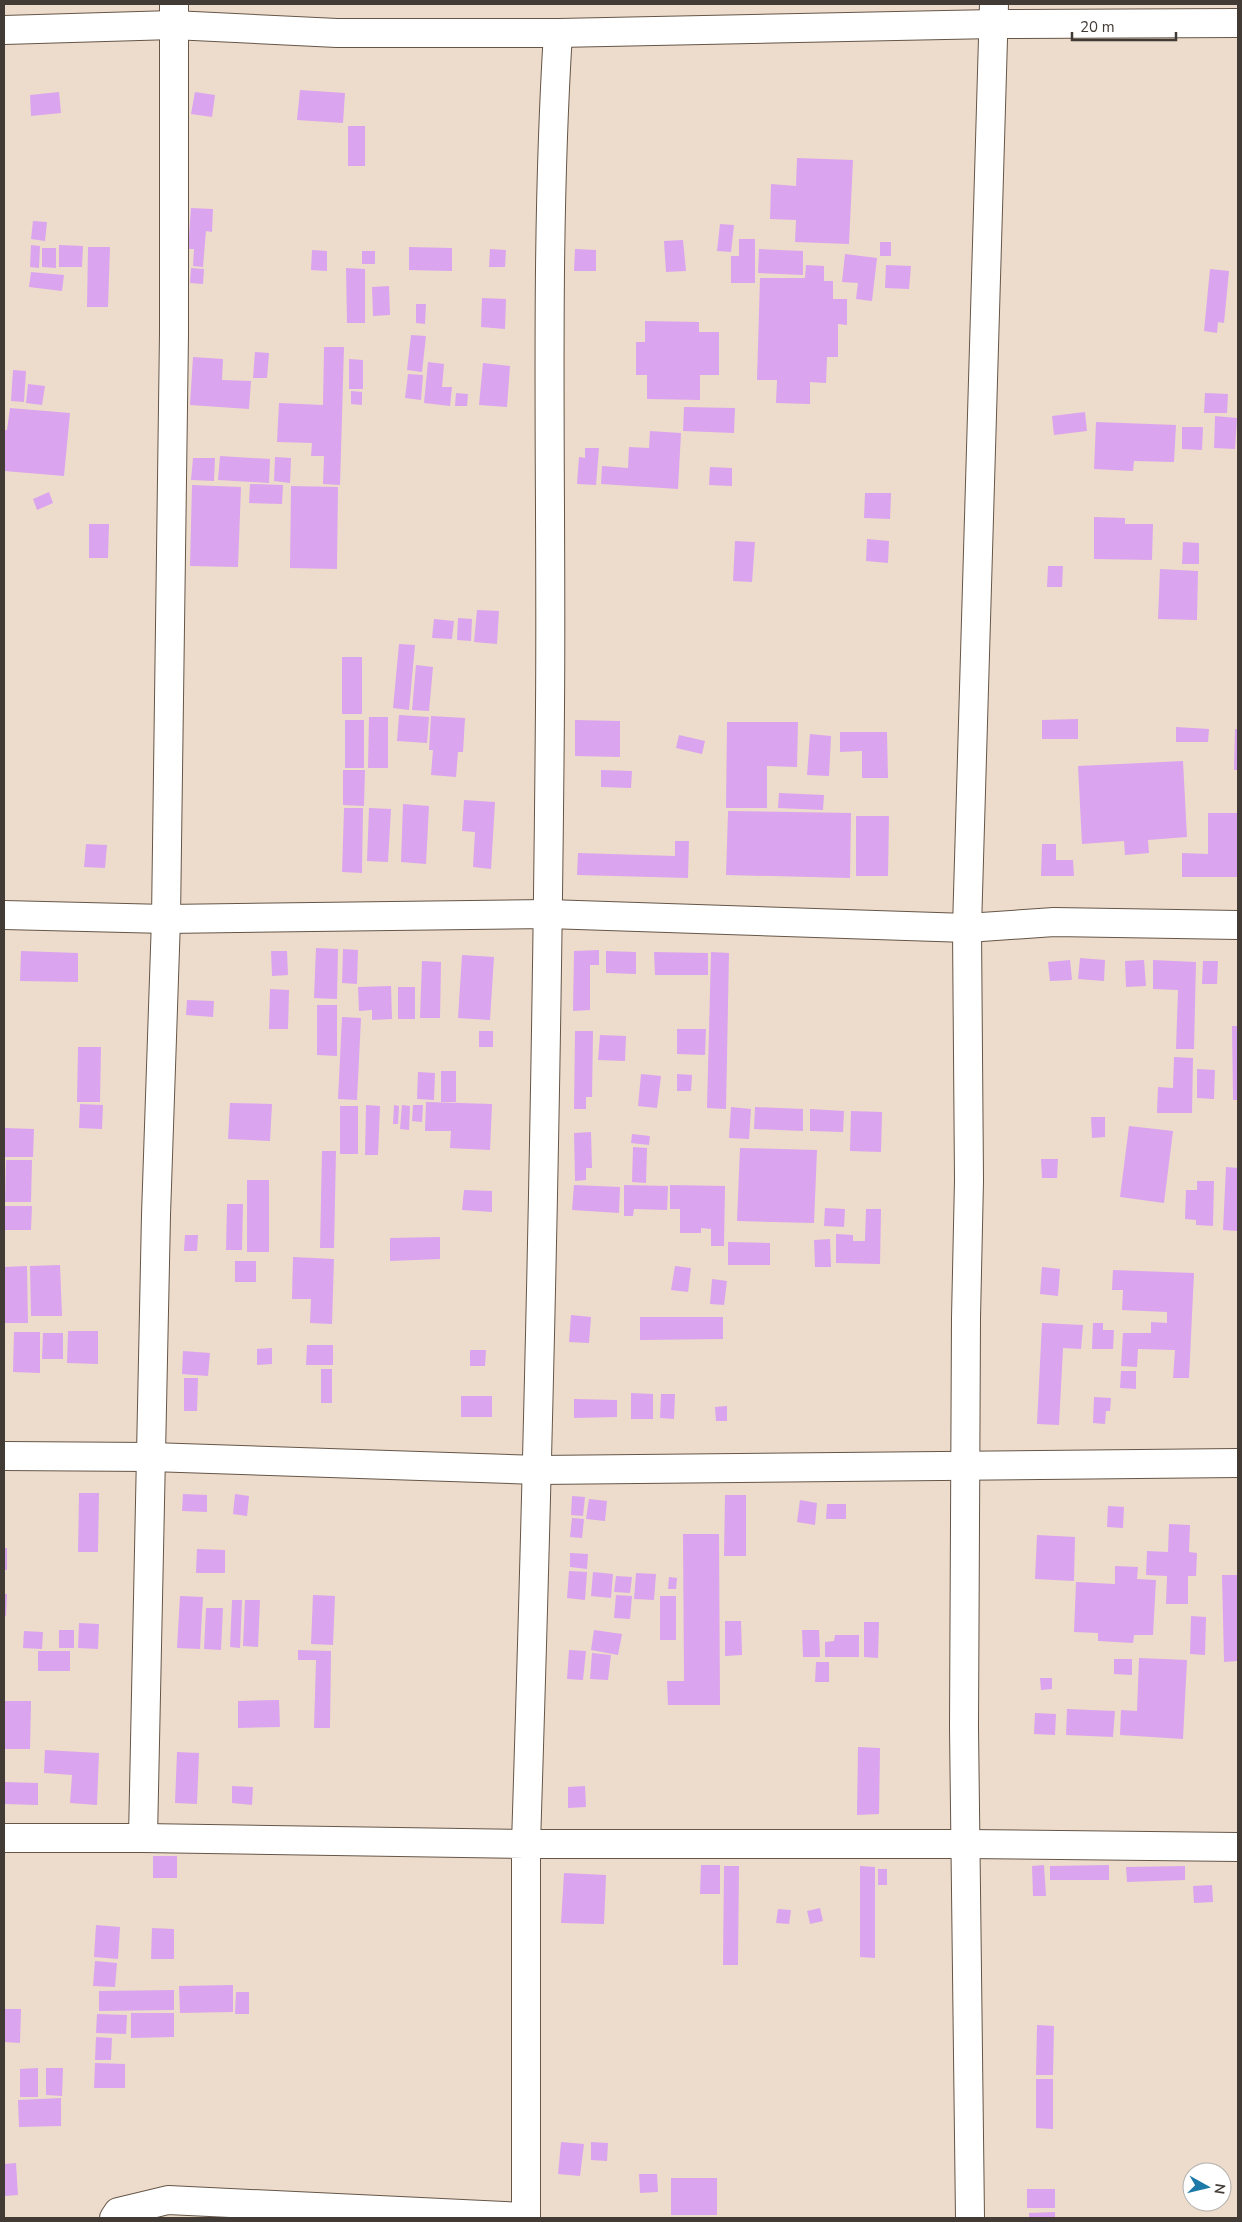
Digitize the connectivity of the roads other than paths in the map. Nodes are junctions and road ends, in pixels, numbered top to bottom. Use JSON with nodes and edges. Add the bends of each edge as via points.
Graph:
{"nodes":[{"id":1,"x":174,"y":14,"type":"edge"},
{"id":2,"x":994,"y":14,"type":"edge"},
{"id":3,"x":1238,"y":22,"type":"edge"},
{"id":4,"x":4,"y":30,"type":"edge"},
{"id":5,"x":558,"y":33,"type":"junction"},
{"id":6,"x":548,"y":914,"type":"junction"},
{"id":7,"x":4,"y":916,"type":"edge"},
{"id":8,"x":166,"y":919,"type":"junction"},
{"id":9,"x":1238,"y":925,"type":"edge"},
{"id":10,"x":967,"y":928,"type":"junction"},
{"id":11,"x":4,"y":1456,"type":"edge"},
{"id":12,"x":151,"y":1457,"type":"junction"},
{"id":13,"x":1238,"y":1463,"type":"edge"},
{"id":14,"x":966,"y":1467,"type":"junction"},
{"id":15,"x":538,"y":1470,"type":"junction"},
{"id":16,"x":4,"y":1838,"type":"edge"},
{"id":17,"x":143,"y":1838,"type":"junction"},
{"id":18,"x":526,"y":1844,"type":"junction"},
{"id":19,"x":966,"y":1844,"type":"junction"},
{"id":20,"x":1238,"y":1848,"type":"edge"},
{"id":21,"x":114,"y":2218,"type":"edge"},
{"id":22,"x":526,"y":2218,"type":"edge"},
{"id":23,"x":970,"y":2218,"type":"edge"}],
"edges":[{"from":1,"to":4,"type":"street"},
{"from":1,"to":5,"type":"street","via":[[336,33]]},
{"from":1,"to":8,"type":"street","via":[[174,333]]},
{"from":2,"to":3,"type":"street"},
{"from":2,"to":5,"type":"street"},
{"from":2,"to":10,"type":"street"},
{"from":5,"to":6,"type":"street","via":[[549,262],[551,671]]},
{"from":6,"to":8,"type":"street"},
{"from":6,"to":10,"type":"street"},
{"from":6,"to":15,"type":"street"},
{"from":7,"to":8,"type":"street"},
{"from":8,"to":12,"type":"street"},
{"from":9,"to":10,"type":"street","via":[[1054,922]]},
{"from":10,"to":14,"type":"street"},
{"from":11,"to":12,"type":"street"},
{"from":12,"to":15,"type":"street"},
{"from":12,"to":17,"type":"street"},
{"from":13,"to":14,"type":"street"},
{"from":14,"to":15,"type":"street"},
{"from":14,"to":19,"type":"street"},
{"from":15,"to":18,"type":"street"},
{"from":16,"to":17,"type":"street"},
{"from":17,"to":18,"type":"street"},
{"from":18,"to":19,"type":"street"},
{"from":18,"to":22,"type":"street"},
{"from":19,"to":20,"type":"street"},
{"from":19,"to":23,"type":"street"},
{"from":21,"to":22,"type":"street","via":[[118,2212],[168,2200]]}]}
